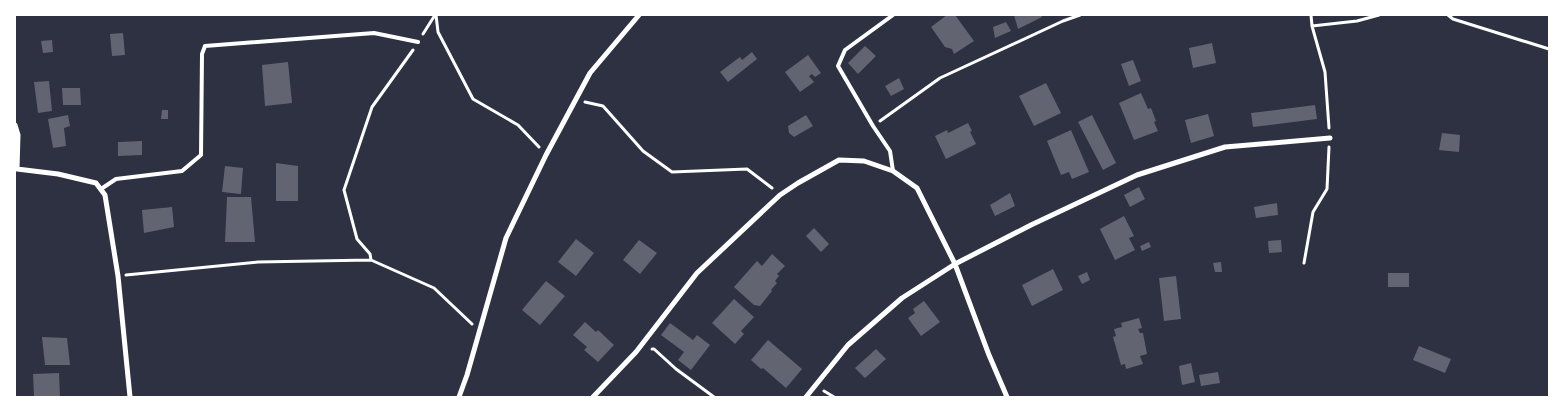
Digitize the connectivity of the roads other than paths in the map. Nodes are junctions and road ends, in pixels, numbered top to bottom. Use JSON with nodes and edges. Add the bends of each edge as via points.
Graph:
{"nodes":[{"id":1,"x":639,"y":15,"type":"edge"},
{"id":2,"x":893,"y":15,"type":"edge"},
{"id":3,"x":418,"y":42,"type":"road end"},
{"id":4,"x":15,"y":125,"type":"edge"},
{"id":5,"x":1330,"y":138,"type":"road end"},
{"id":6,"x":893,"y":171,"type":"junction"},
{"id":7,"x":101,"y":189,"type":"junction"},
{"id":8,"x":955,"y":264,"type":"junction"},
{"id":9,"x":130,"y":397,"type":"edge"},
{"id":10,"x":459,"y":397,"type":"edge"},
{"id":11,"x":593,"y":397,"type":"edge"},
{"id":12,"x":806,"y":397,"type":"edge"},
{"id":13,"x":1007,"y":397,"type":"edge"}],
"edges":[{"from":1,"to":10,"type":"street","via":[[590,73],[506,238]]},
{"from":2,"to":6,"type":"lane","via":[[845,50],[838,66],[890,152]]},
{"from":3,"to":7,"type":"lane","via":[[374,33],[206,46],[202,54],[201,155],[182,172],[116,179]]},
{"from":4,"to":7,"type":"street","via":[[18,135],[17,169],[96,182]]},
{"from":5,"to":8,"type":"street","via":[[1225,147],[1137,175]]},
{"from":6,"to":8,"type":"street","via":[[916,188]]},
{"from":6,"to":11,"type":"street","via":[[864,161],[838,160],[780,195],[697,273],[636,352]]},
{"from":7,"to":9,"type":"street","via":[[105,195],[118,276]]},
{"from":8,"to":12,"type":"street","via":[[902,298],[848,345]]},
{"from":8,"to":13,"type":"street"}]}
